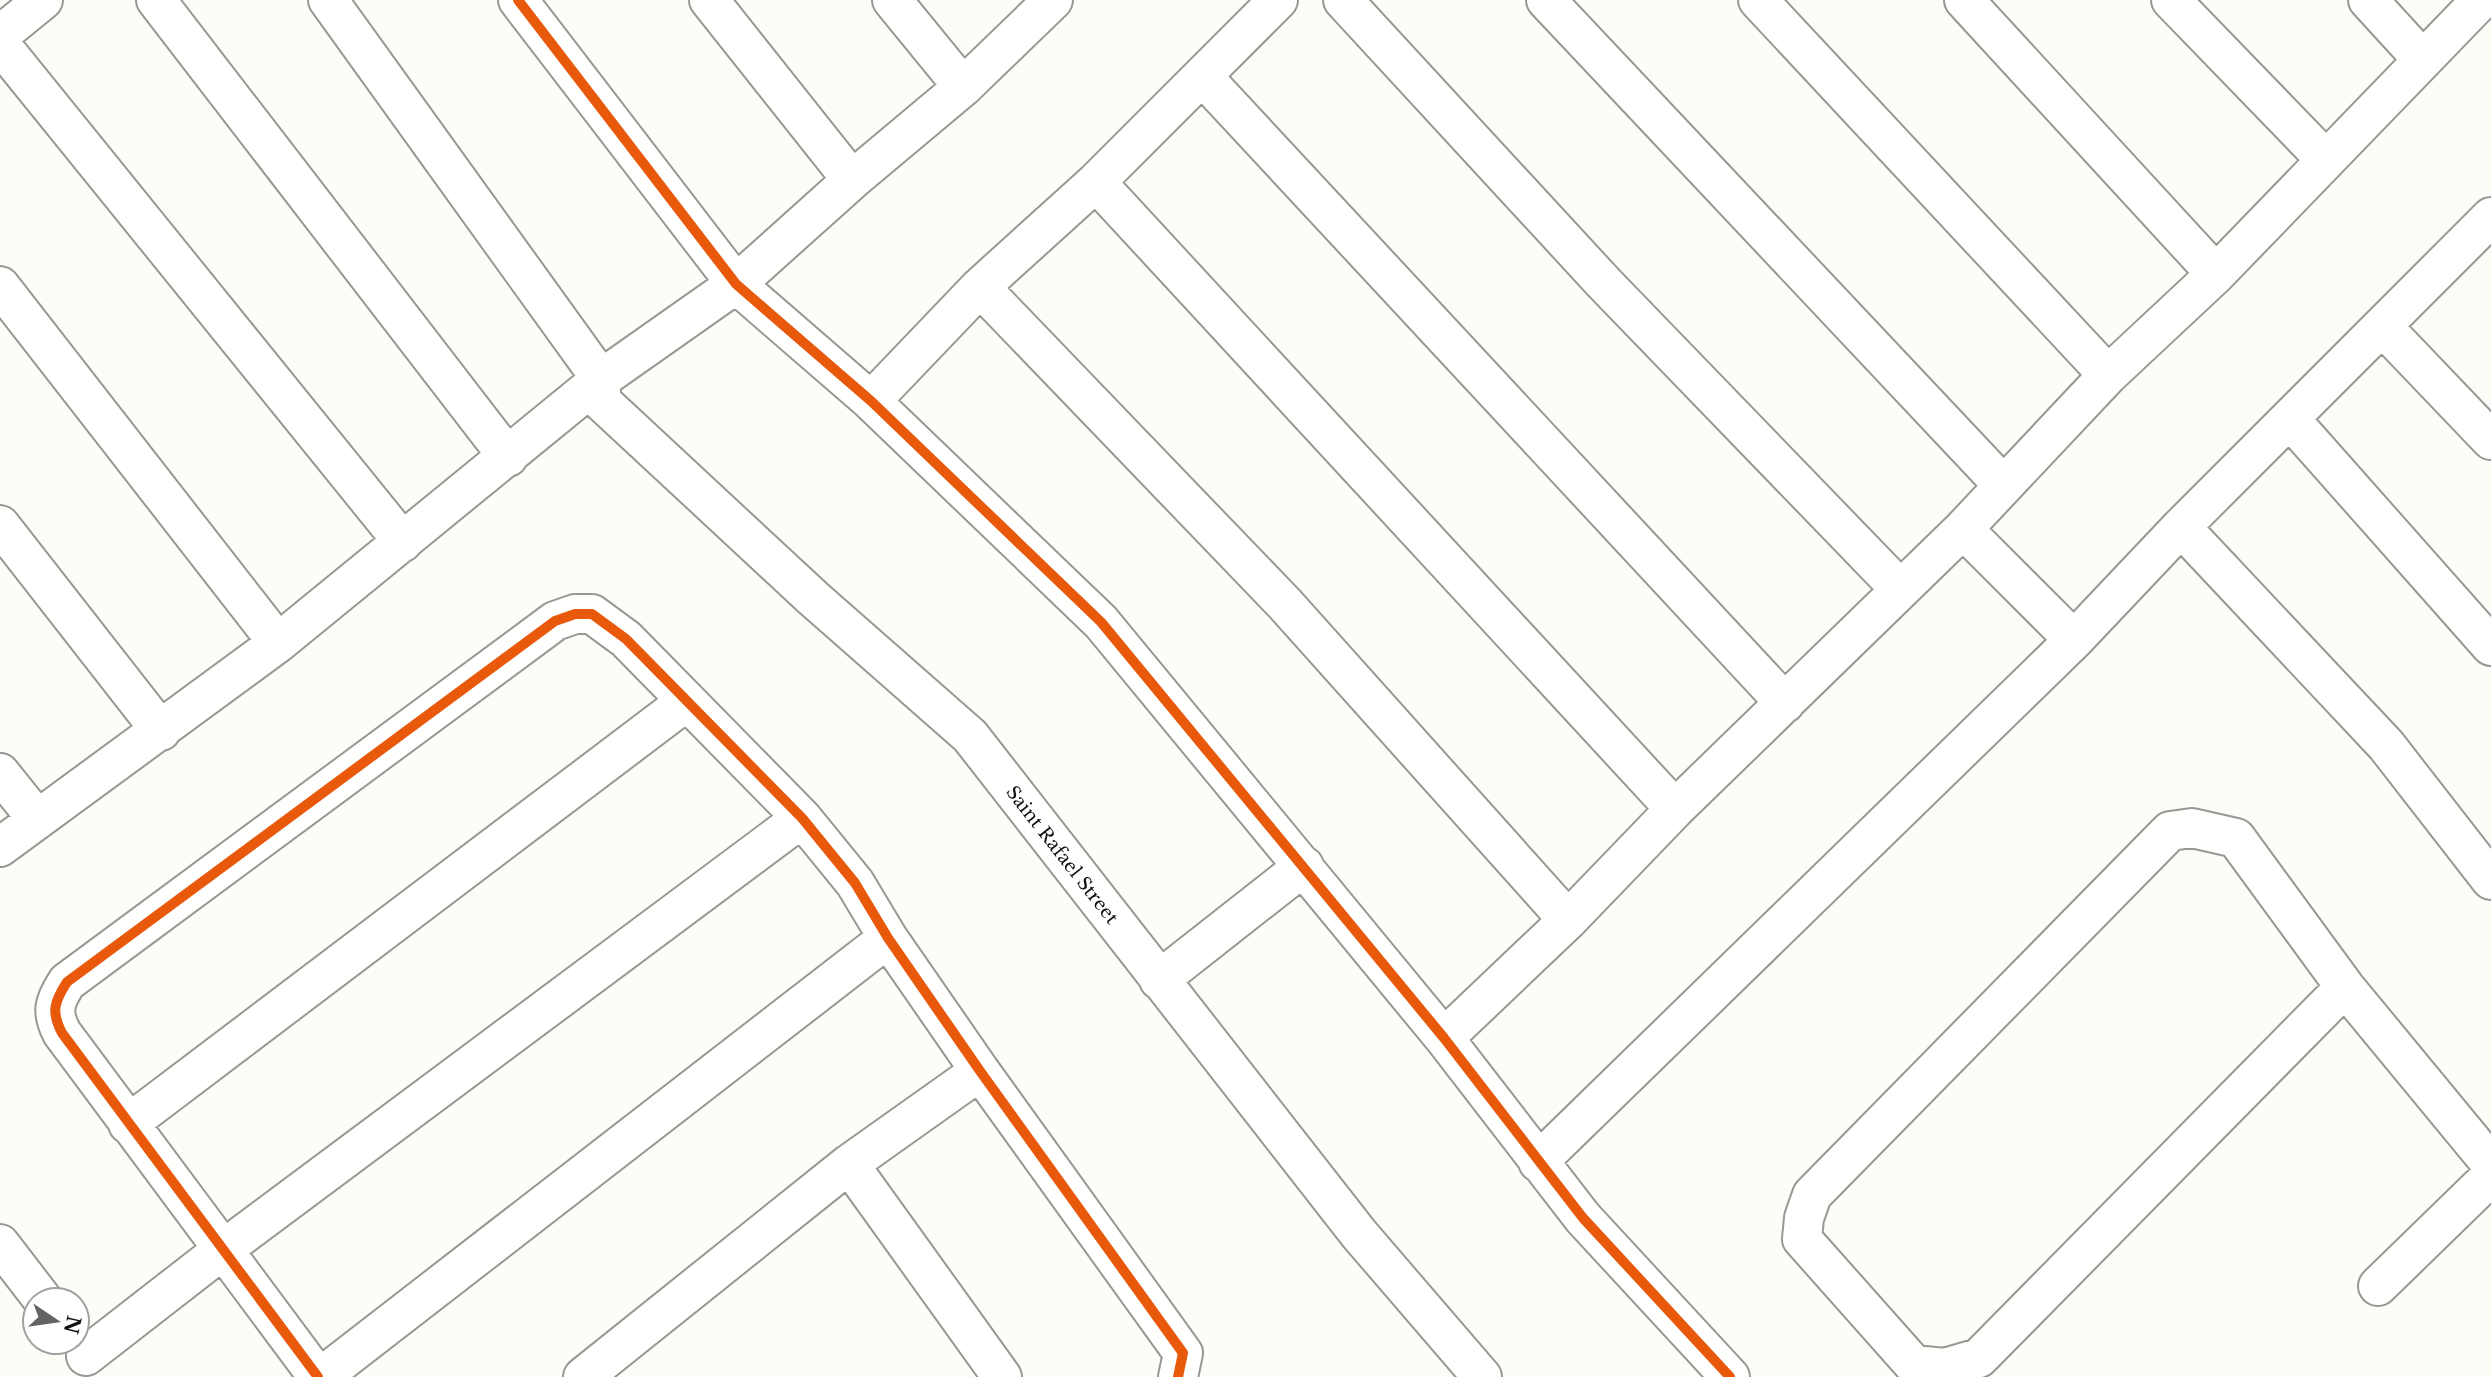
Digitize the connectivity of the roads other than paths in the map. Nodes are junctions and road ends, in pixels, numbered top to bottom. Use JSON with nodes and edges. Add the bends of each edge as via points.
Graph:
{"nodes":[{"id":1,"x":43,"y":0,"type":"edge"},
{"id":2,"x":156,"y":0,"type":"edge"},
{"id":3,"x":328,"y":0,"type":"edge"},
{"id":4,"x":518,"y":0,"type":"edge"},
{"id":5,"x":709,"y":0,"type":"edge"},
{"id":6,"x":892,"y":0,"type":"edge"},
{"id":7,"x":1053,"y":0,"type":"edge"},
{"id":8,"x":1278,"y":0,"type":"edge"},
{"id":9,"x":1343,"y":0,"type":"edge"},
{"id":10,"x":1546,"y":0,"type":"edge"},
{"id":11,"x":1758,"y":0,"type":"edge"},
{"id":12,"x":1964,"y":0,"type":"edge"},
{"id":13,"x":2171,"y":0,"type":"edge"},
{"id":14,"x":2368,"y":0,"type":"edge"},
{"id":15,"x":2481,"y":0,"type":"edge"},
{"id":16,"x":0,"y":35,"type":"edge"},
{"id":17,"x":0,"y":44,"type":"edge"},
{"id":18,"x":2422,"y":59,"type":"junction"},
{"id":19,"x":1203,"y":77,"type":"junction"},
{"id":20,"x":963,"y":87,"type":"junction"},
{"id":21,"x":2326,"y":160,"type":"junction"},
{"id":22,"x":852,"y":180,"type":"junction"},
{"id":23,"x":1096,"y":182,"type":"junction"},
{"id":24,"x":2488,"y":225,"type":"edge"},
{"id":25,"x":2216,"y":274,"type":"junction"},
{"id":26,"x":736,"y":284,"type":"junction"},
{"id":27,"x":0,"y":286,"type":"edge"},
{"id":28,"x":980,"y":286,"type":"junction"},
{"id":29,"x":2382,"y":326,"type":"junction"},
{"id":30,"x":2108,"y":375,"type":"junction"},
{"id":31,"x":601,"y":379,"type":"junction"},
{"id":32,"x":871,"y":401,"type":"junction"},
{"id":33,"x":2290,"y":419,"type":"junction"},
{"id":34,"x":2491,"y":440,"type":"edge"},
{"id":35,"x":508,"y":457,"type":"junction"},
{"id":36,"x":2003,"y":485,"type":"junction"},
{"id":37,"x":0,"y":524,"type":"edge"},
{"id":38,"x":2181,"y":527,"type":"junction"},
{"id":39,"x":1963,"y":528,"type":"junction"},
{"id":40,"x":403,"y":542,"type":"junction"},
{"id":41,"x":1900,"y":589,"type":"junction"},
{"id":42,"x":2074,"y":640,"type":"junction"},
{"id":43,"x":278,"y":643,"type":"junction"},
{"id":44,"x":2491,"y":646,"type":"edge"},
{"id":45,"x":687,"y":701,"type":"junction"},
{"id":46,"x":1784,"y":703,"type":"junction"},
{"id":47,"x":161,"y":731,"type":"junction"},
{"id":48,"x":0,"y":774,"type":"edge"},
{"id":49,"x":1675,"y":808,"type":"junction"},
{"id":50,"x":802,"y":818,"type":"junction"},
{"id":51,"x":37,"y":819,"type":"junction"},
{"id":52,"x":0,"y":847,"type":"edge"},
{"id":53,"x":1304,"y":866,"type":"junction"},
{"id":54,"x":2491,"y":880,"type":"edge"},
{"id":55,"x":1568,"y":920,"type":"junction"},
{"id":56,"x":888,"y":938,"type":"junction"},
{"id":57,"x":1159,"y":980,"type":"junction"},
{"id":58,"x":2345,"y":987,"type":"junction"},
{"id":59,"x":1444,"y":1038,"type":"junction"},
{"id":60,"x":980,"y":1070,"type":"junction"},
{"id":61,"x":128,"y":1124,"type":"junction"},
{"id":62,"x":1538,"y":1162,"type":"junction"},
{"id":63,"x":849,"y":1164,"type":"junction"},
{"id":64,"x":2491,"y":1164,"type":"edge"},
{"id":65,"x":2491,"y":1176,"type":"edge"},
{"id":66,"x":0,"y":1244,"type":"edge"},
{"id":67,"x":221,"y":1251,"type":"junction"},
{"id":68,"x":32,"y":1286,"type":"edge"},
{"id":69,"x":2378,"y":1286,"type":"dead end"},
{"id":70,"x":88,"y":1358,"type":"edge"},
{"id":71,"x":319,"y":1377,"type":"edge"},
{"id":72,"x":583,"y":1377,"type":"edge"},
{"id":73,"x":1002,"y":1377,"type":"edge"},
{"id":74,"x":1178,"y":1377,"type":"edge"},
{"id":75,"x":1482,"y":1377,"type":"edge"},
{"id":76,"x":1730,"y":1377,"type":"edge"}],
"edges":[{"from":1,"to":16,"type":"street"},
{"from":2,"to":35,"type":"street"},
{"from":3,"to":31,"type":"street","name":"Saint Rafael Street"},
{"from":4,"to":26,"type":"street"},
{"from":5,"to":22,"type":"street"},
{"from":6,"to":20,"type":"street"},
{"from":7,"to":20,"type":"street"},
{"from":8,"to":19,"type":"street"},
{"from":9,"to":41,"type":"street","via":[[1604,283]]},
{"from":10,"to":36,"type":"street"},
{"from":11,"to":30,"type":"street"},
{"from":12,"to":25,"type":"street"},
{"from":13,"to":21,"type":"street"},
{"from":14,"to":18,"type":"street"},
{"from":15,"to":18,"type":"street"},
{"from":17,"to":40,"type":"street"},
{"from":18,"to":21,"type":"street"},
{"from":19,"to":23,"type":"street"},
{"from":19,"to":46,"type":"street"},
{"from":20,"to":22,"type":"street"},
{"from":21,"to":25,"type":"street"},
{"from":22,"to":26,"type":"street"},
{"from":23,"to":28,"type":"street"},
{"from":23,"to":49,"type":"street"},
{"from":24,"to":29,"type":"street"},
{"from":25,"to":30,"type":"street"},
{"from":26,"to":31,"type":"street"},
{"from":26,"to":32,"type":"street"},
{"from":27,"to":43,"type":"street"},
{"from":28,"to":32,"type":"street"},
{"from":28,"to":55,"type":"street","via":[[1285,604]]},
{"from":29,"to":33,"type":"street"},
{"from":29,"to":34,"type":"street"},
{"from":30,"to":36,"type":"street"},
{"from":31,"to":35,"type":"street"},
{"from":31,"to":57,"type":"street","name":"Saint Rafael Street","via":[[601,401],[970,736]]},
{"from":32,"to":53,"type":"street","via":[[1101,622]]},
{"from":33,"to":38,"type":"street"},
{"from":33,"to":44,"type":"street"},
{"from":35,"to":40,"type":"street"},
{"from":36,"to":39,"type":"street"},
{"from":37,"to":47,"type":"street"},
{"from":38,"to":42,"type":"street"},
{"from":38,"to":54,"type":"street","via":[[2386,745]]},
{"from":39,"to":41,"type":"street"},
{"from":39,"to":42,"type":"street"},
{"from":40,"to":43,"type":"street"},
{"from":41,"to":46,"type":"street"},
{"from":42,"to":62,"type":"street"},
{"from":43,"to":47,"type":"street"},
{"from":45,"to":50,"type":"street"},
{"from":45,"to":61,"type":"street"},
{"from":45,"to":61,"type":"street","via":[[626,639],[592,614],[555,621],[67,982],[55,1000],[53,1017]]},
{"from":46,"to":49,"type":"street"},
{"from":47,"to":51,"type":"street"},
{"from":48,"to":51,"type":"street"},
{"from":49,"to":55,"type":"street"},
{"from":50,"to":56,"type":"street","via":[[855,883]]},
{"from":50,"to":67,"type":"street"},
{"from":51,"to":52,"type":"street"},
{"from":53,"to":57,"type":"street"},
{"from":53,"to":59,"type":"street"},
{"from":55,"to":59,"type":"street"},
{"from":56,"to":60,"type":"street"},
{"from":56,"to":71,"type":"street"},
{"from":57,"to":75,"type":"street","name":"Saint Rafael Street","via":[[1359,1234]]},
{"from":58,"to":58,"type":"street","via":[[2236,838],[2192,828],[2170,831],[1812,1195],[1802,1239],[1914,1365],[1945,1368],[1979,1358]]},
{"from":58,"to":64,"type":"street"},
{"from":59,"to":62,"type":"street"},
{"from":60,"to":63,"type":"street"},
{"from":60,"to":74,"type":"street","via":[[1183,1353]]},
{"from":61,"to":67,"type":"street"},
{"from":62,"to":76,"type":"street","via":[[1583,1218]]},
{"from":63,"to":72,"type":"street"},
{"from":63,"to":73,"type":"street"},
{"from":65,"to":69,"type":"street"},
{"from":66,"to":68,"type":"street"},
{"from":67,"to":70,"type":"street"},
{"from":67,"to":71,"type":"street"}]}
